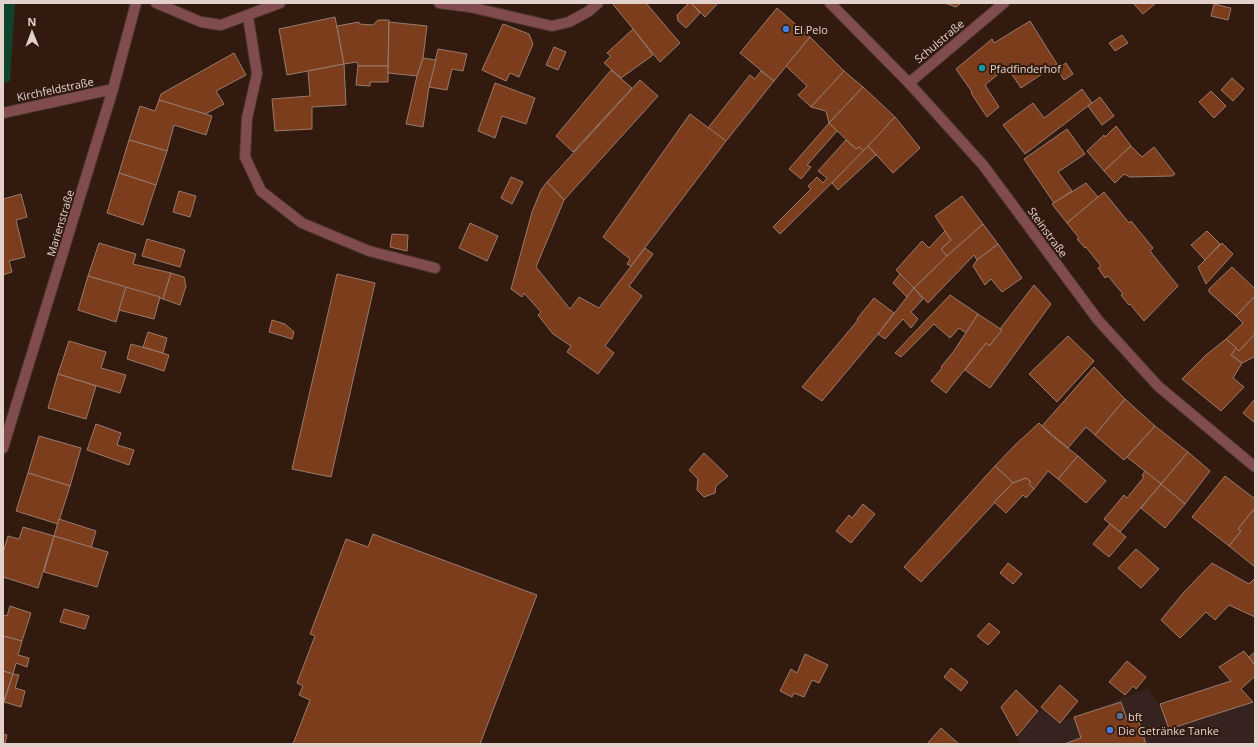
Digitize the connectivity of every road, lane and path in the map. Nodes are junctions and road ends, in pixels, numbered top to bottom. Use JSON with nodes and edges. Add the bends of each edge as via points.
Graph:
{"nodes":[{"id":1,"x":136,"y":3,"type":"edge"},
{"id":2,"x":156,"y":3,"type":"edge"},
{"id":3,"x":280,"y":3,"type":"edge"},
{"id":4,"x":439,"y":3,"type":"edge"},
{"id":5,"x":598,"y":3,"type":"edge"},
{"id":6,"x":1004,"y":3,"type":"edge"},
{"id":7,"x":836,"y":5,"type":"edge"},
{"id":8,"x":248,"y":16,"type":"junction"},
{"id":9,"x":909,"y":83,"type":"junction"},
{"id":10,"x":113,"y":89,"type":"junction"},
{"id":11,"x":3,"y":113,"type":"edge"},
{"id":12,"x":435,"y":268,"type":"dead end"},
{"id":13,"x":3,"y":448,"type":"edge"},
{"id":14,"x":1255,"y":466,"type":"edge"}],
"edges":[{"from":1,"to":10,"type":"street","name":"Marienstraße"},
{"from":2,"to":8,"type":"street","via":[[201,22],[221,25]]},
{"from":3,"to":8,"type":"street"},
{"from":4,"to":5,"type":"street","via":[[470,7],[552,26],[569,22]]},
{"from":6,"to":9,"type":"street","name":"Schulstraße"},
{"from":7,"to":9,"type":"street","name":"Steinstraße"},
{"from":8,"to":12,"type":"street","via":[[257,74],[247,118],[245,157],[261,191],[302,223],[369,251]]},
{"from":9,"to":14,"type":"street","name":"Steinstraße","via":[[983,165],[1098,320],[1158,386]]},
{"from":10,"to":11,"type":"street","name":"Kirchfeldstraße"},
{"from":10,"to":13,"type":"street","name":"Marienstraße"}]}
